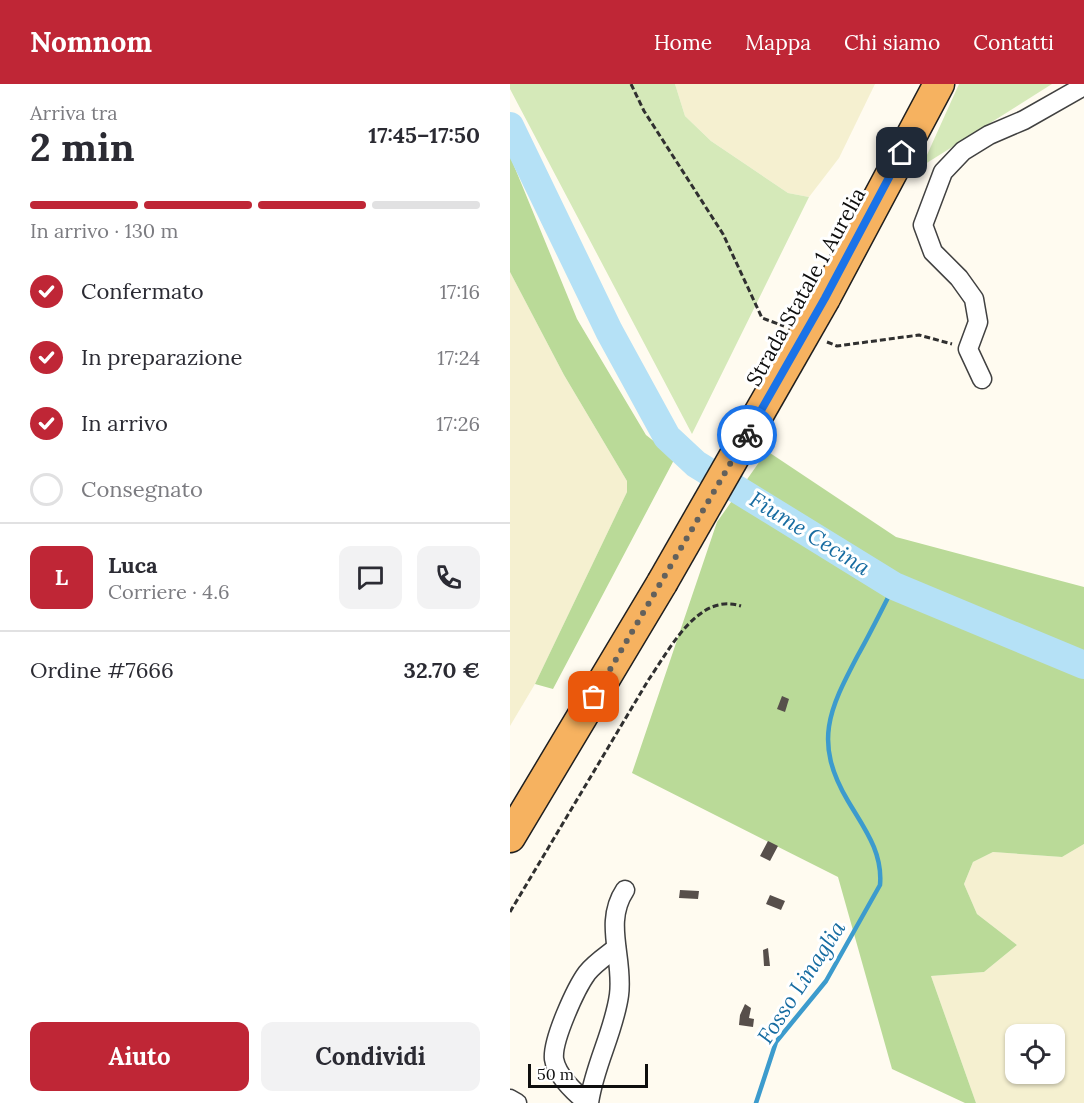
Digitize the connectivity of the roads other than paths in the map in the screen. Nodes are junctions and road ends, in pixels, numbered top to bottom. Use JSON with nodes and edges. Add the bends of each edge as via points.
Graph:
{"nodes":[{"id":1,"x":915,"y":84,"type":"edge"},
{"id":2,"x":939,"y":84,"type":"edge"},
{"id":3,"x":1084,"y":86,"type":"edge"},
{"id":4,"x":816,"y":293,"type":"junction"},
{"id":5,"x":981,"y":379,"type":"dead end"},
{"id":6,"x":653,"y":578,"type":"junction"},
{"id":7,"x":510,"y":798,"type":"edge"},
{"id":8,"x":510,"y":837,"type":"edge"},
{"id":9,"x":625,"y":890,"type":"dead end"},
{"id":10,"x":616,"y":948,"type":"junction"},
{"id":11,"x":510,"y":1099,"type":"edge"},
{"id":12,"x":517,"y":1103,"type":"edge"},
{"id":13,"x":588,"y":1103,"type":"edge"}],
"edges":[{"from":1,"to":4,"type":"highway","name":"Strada Statale 1 Aurelia"},
{"from":2,"to":4,"type":"highway","name":"Strada Statale 1 Aurelia"},
{"from":3,"to":5,"type":"street","via":[[963,151],[943,172],[923,225],[933,252],[974,299],[978,322],[968,349]]},
{"from":4,"to":6,"type":"highway","name":"Strada Statale 1 Aurelia"},
{"from":6,"to":7,"type":"highway","name":"Strada Statale 1 Aurelia"},
{"from":6,"to":8,"type":"highway","name":"Strada Statale 1 Aurelia"},
{"from":9,"to":10,"type":"street","via":[[615,910]]},
{"from":10,"to":13,"type":"street","via":[[619,993]]},
{"from":10,"to":13,"type":"street","via":[[597,962],[580,984],[555,1045],[556,1065]]},
{"from":11,"to":12,"type":"street"}]}
